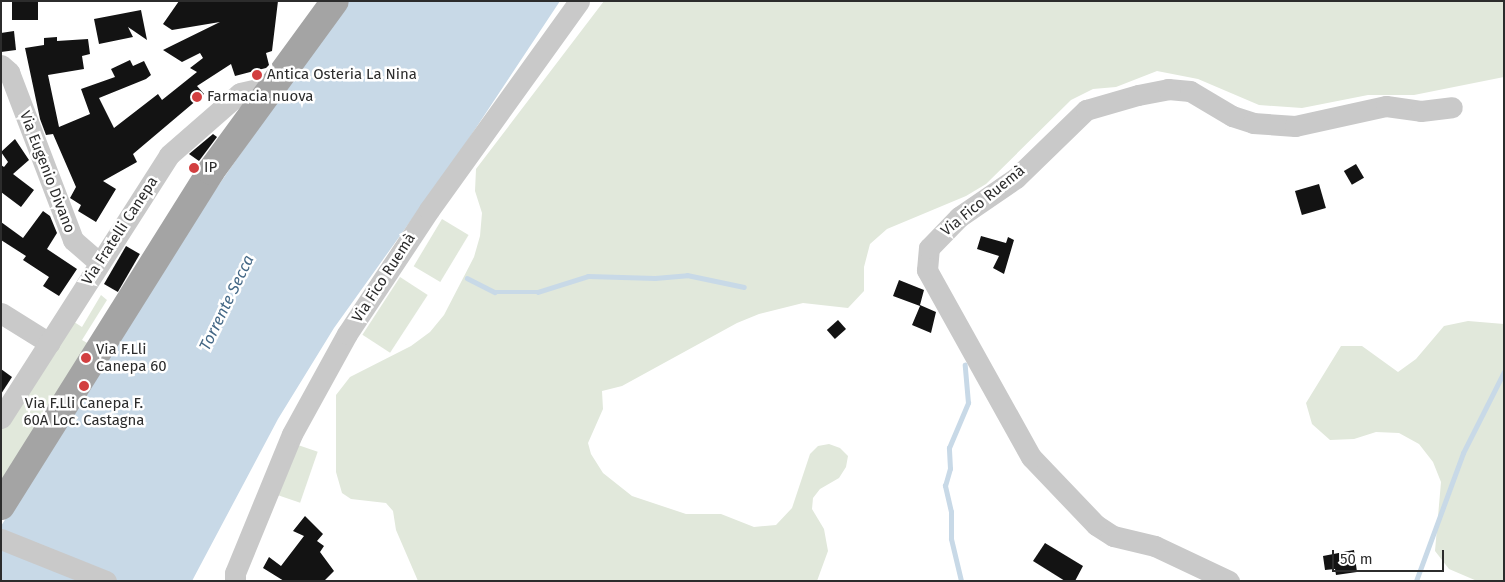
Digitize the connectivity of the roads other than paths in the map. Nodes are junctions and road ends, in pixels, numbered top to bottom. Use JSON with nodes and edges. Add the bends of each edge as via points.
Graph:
{"nodes":[{"id":1,"x":335,"y":1,"type":"edge"},
{"id":2,"x":579,"y":1,"type":"edge"},
{"id":3,"x":5,"y":68,"type":"edge"},
{"id":4,"x":275,"y":85,"type":"junction"},
{"id":5,"x":1452,"y":107,"type":"dead end"},
{"id":6,"x":218,"y":110,"type":"junction"},
{"id":7,"x":236,"y":136,"type":"junction"},
{"id":8,"x":98,"y":263,"type":"junction"},
{"id":9,"x":1,"y":313,"type":"edge"},
{"id":10,"x":49,"y":343,"type":"junction"},
{"id":11,"x":1,"y":418,"type":"edge"},
{"id":12,"x":1,"y":506,"type":"edge"},
{"id":13,"x":1,"y":539,"type":"edge"},
{"id":14,"x":106,"y":581,"type":"edge"},
{"id":15,"x":235,"y":581,"type":"edge"},
{"id":16,"x":1230,"y":581,"type":"edge"}],
"edges":[{"from":1,"to":4,"type":"main road"},
{"from":2,"to":15,"type":"street","name":"Via Fico Ruemà","via":[[429,210],[347,334],[292,434],[235,573]]},
{"from":3,"to":8,"type":"street","name":"Via Eugenio Divano","via":[[73,240]]},
{"from":4,"to":6,"type":"street","name":"Via Fratelli Canepa","via":[[240,93]]},
{"from":4,"to":7,"type":"main road"},
{"from":5,"to":16,"type":"street","name":"Via Fico Ruemà","via":[[1421,111],[1386,106],[1295,126],[1253,122],[1232,116],[1190,91],[1168,89],[1138,95],[1086,110],[1016,178],[959,217],[929,248],[927,270],[1031,456],[1096,525],[1113,536],[1154,546]]},
{"from":6,"to":7,"type":"street","via":[[230,119]]},
{"from":6,"to":8,"type":"street","name":"Via Fratelli Canepa","via":[[169,155]]},
{"from":7,"to":12,"type":"main road"},
{"from":8,"to":10,"type":"street","name":"Via Fratelli Canepa"},
{"from":9,"to":10,"type":"street"},
{"from":10,"to":11,"type":"street","name":"Via Fratelli Canepa"},
{"from":13,"to":14,"type":"street"}]}
